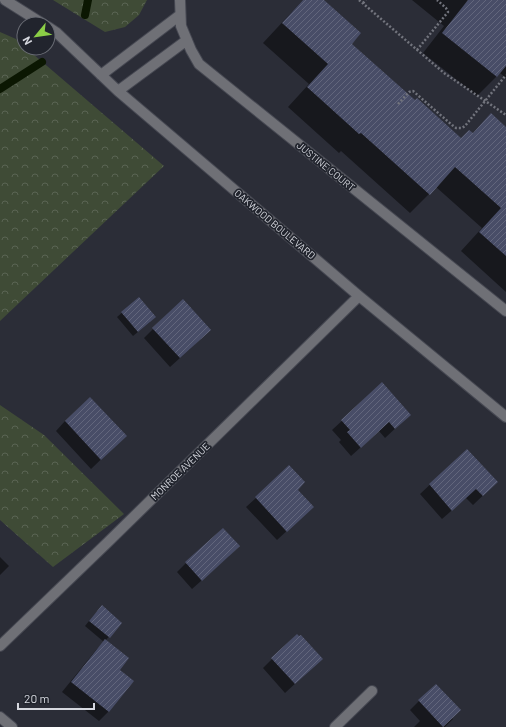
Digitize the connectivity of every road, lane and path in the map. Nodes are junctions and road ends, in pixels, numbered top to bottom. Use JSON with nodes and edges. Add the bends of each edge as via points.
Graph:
{"nodes":[{"id":1,"x":5,"y":0,"type":"edge"},
{"id":2,"x":180,"y":0,"type":"edge"},
{"id":3,"x":359,"y":0,"type":"edge"},
{"id":4,"x":366,"y":0,"type":"edge"},
{"id":5,"x":437,"y":0,"type":"edge"},
{"id":6,"x":363,"y":3,"type":"junction"},
{"id":7,"x":180,"y":15,"type":"junction"},
{"id":8,"x":30,"y":16,"type":"edge"},
{"id":9,"x":56,"y":32,"type":"edge"},
{"id":10,"x":187,"y":40,"type":"junction"},
{"id":11,"x":417,"y":50,"type":"junction"},
{"id":12,"x":101,"y":75,"type":"junction"},
{"id":13,"x":506,"y":75,"type":"edge"},
{"id":14,"x":118,"y":91,"type":"junction"},
{"id":15,"x":485,"y":101,"type":"junction"},
{"id":16,"x":398,"y":104,"type":"dead end"},
{"id":17,"x":506,"y":115,"type":"edge"},
{"id":18,"x":359,"y":296,"type":"junction"},
{"id":19,"x":506,"y":311,"type":"edge"},
{"id":20,"x":506,"y":417,"type":"edge"},
{"id":21,"x":0,"y":646,"type":"edge"},
{"id":22,"x":372,"y":691,"type":"dead end"},
{"id":23,"x":0,"y":717,"type":"edge"},
{"id":24,"x":12,"y":727,"type":"edge"},
{"id":25,"x":335,"y":727,"type":"edge"}],
"edges":[{"from":1,"to":8,"type":"street"},
{"from":2,"to":7,"type":"street","name":"JUSTINE COURT"},
{"from":3,"to":6,"type":"path"},
{"from":4,"to":6,"type":"path"},
{"from":5,"to":11,"type":"path","via":[[448,12]]},
{"from":6,"to":11,"type":"path"},
{"from":7,"to":10,"type":"street","name":"JUSTINE COURT","via":[[180,26]]},
{"from":7,"to":12,"type":"street"},
{"from":9,"to":12,"type":"street","name":"OAKWOOD BOULEVARD"},
{"from":10,"to":14,"type":"street"},
{"from":10,"to":19,"type":"street","name":"JUSTINE COURT","via":[[199,64]]},
{"from":11,"to":15,"type":"path","via":[[444,73]]},
{"from":12,"to":14,"type":"street","name":"OAKWOOD BOULEVARD"},
{"from":13,"to":15,"type":"path"},
{"from":14,"to":18,"type":"street","name":"OAKWOOD BOULEVARD"},
{"from":15,"to":16,"type":"path","via":[[462,128],[452,125],[413,91]]},
{"from":15,"to":17,"type":"path"},
{"from":18,"to":20,"type":"street","name":"OAKWOOD BOULEVARD"},
{"from":18,"to":21,"type":"street","name":"MONROE AVENUE"},
{"from":22,"to":25,"type":"street"},
{"from":23,"to":24,"type":"street"}]}
